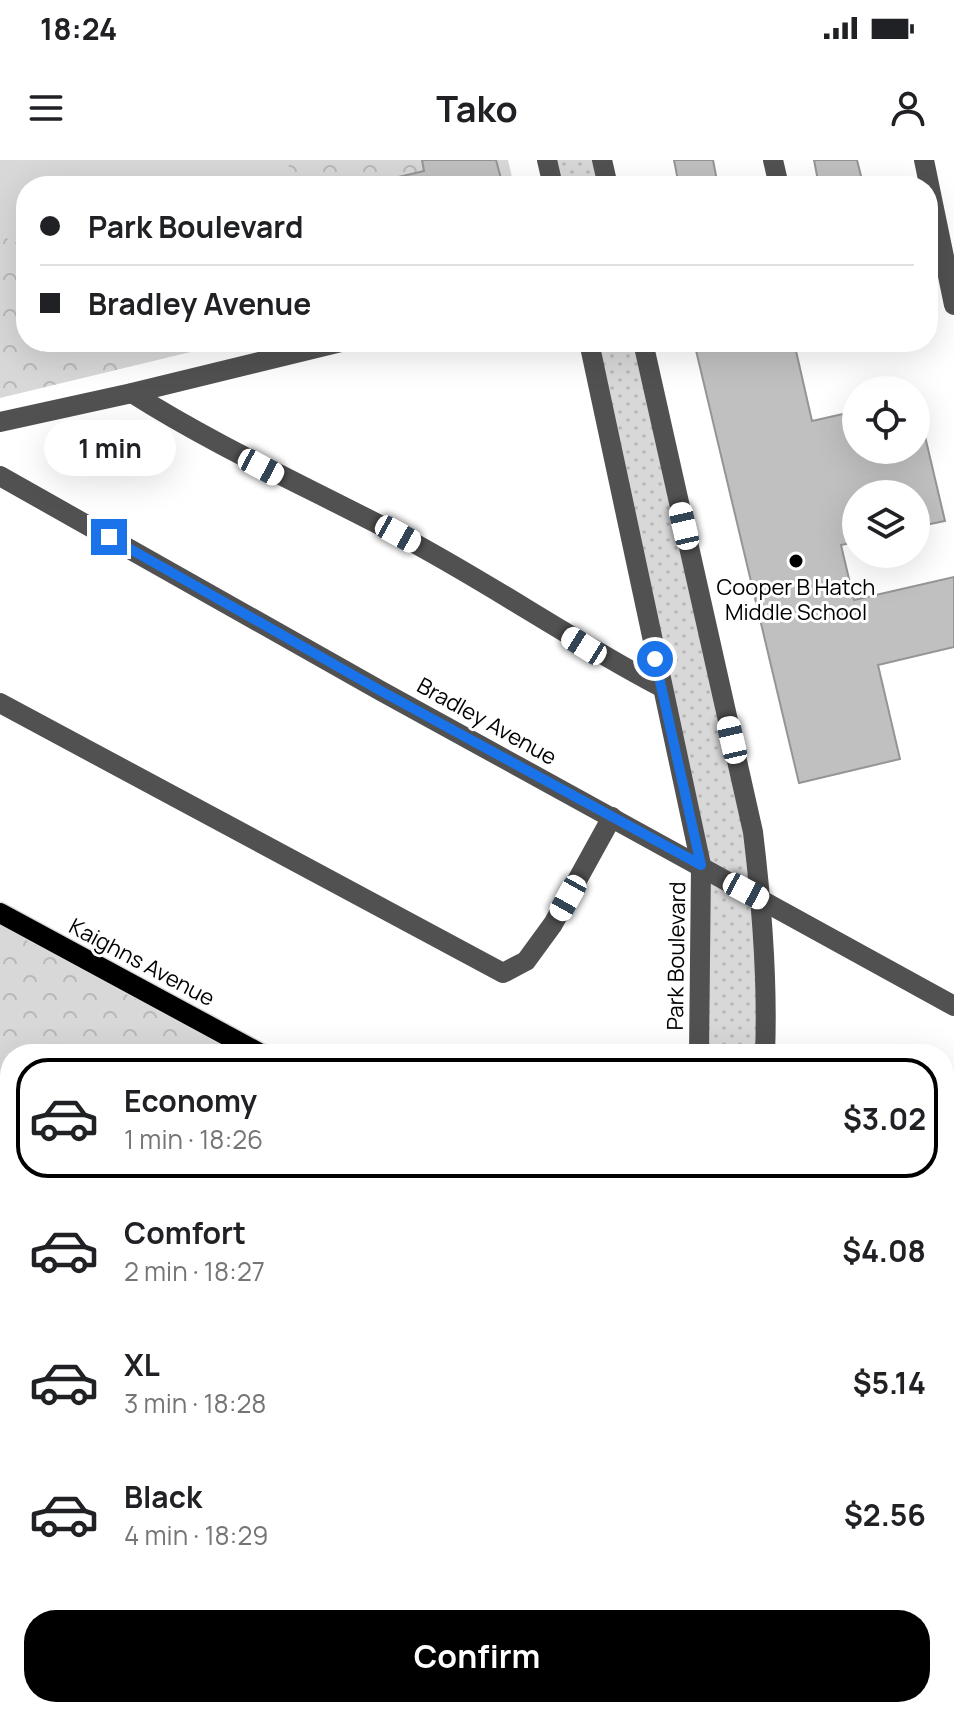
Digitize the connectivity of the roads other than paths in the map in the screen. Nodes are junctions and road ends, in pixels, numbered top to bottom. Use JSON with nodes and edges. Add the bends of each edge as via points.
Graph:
{"nodes":[{"id":1,"x":939,"y":203,"type":"edge"},
{"id":2,"x":954,"y":305,"type":"edge"},
{"id":3,"x":300,"y":352,"type":"edge"},
{"id":4,"x":591,"y":352,"type":"edge"},
{"id":5,"x":645,"y":352,"type":"edge"},
{"id":6,"x":132,"y":393,"type":"junction"},
{"id":7,"x":0,"y":422,"type":"edge"},
{"id":8,"x":0,"y":476,"type":"edge"},
{"id":9,"x":661,"y":687,"type":"junction"},
{"id":10,"x":0,"y":703,"type":"edge"},
{"id":11,"x":612,"y":817,"type":"junction"},
{"id":12,"x":701,"y":865,"type":"junction"},
{"id":13,"x":761,"y":899,"type":"junction"},
{"id":14,"x":0,"y":913,"type":"edge"},
{"id":15,"x":954,"y":1006,"type":"edge"},
{"id":16,"x":242,"y":1044,"type":"edge"},
{"id":17,"x":699,"y":1044,"type":"edge"},
{"id":18,"x":766,"y":1044,"type":"edge"}],
"edges":[{"from":1,"to":2,"type":"street"},
{"from":3,"to":6,"type":"street"},
{"from":4,"to":9,"type":"street","name":"Park Boulevard"},
{"from":5,"to":13,"type":"street","via":[[753,832]]},
{"from":6,"to":7,"type":"street"},
{"from":6,"to":9,"type":"street","via":[[289,481],[398,534]]},
{"from":8,"to":11,"type":"street","name":"Bradley Avenue"},
{"from":9,"to":12,"type":"street","name":"Park Boulevard"},
{"from":10,"to":11,"type":"street","via":[[503,973],[526,961],[553,924]]},
{"from":11,"to":12,"type":"street","name":"Bradley Avenue"},
{"from":12,"to":13,"type":"street","name":"Bradley Avenue"},
{"from":12,"to":17,"type":"street","name":"Park Boulevard"},
{"from":13,"to":15,"type":"street","name":"Bradley Avenue"},
{"from":13,"to":18,"type":"street"},
{"from":14,"to":16,"type":"main road","name":"Kaighns Avenue"}]}
